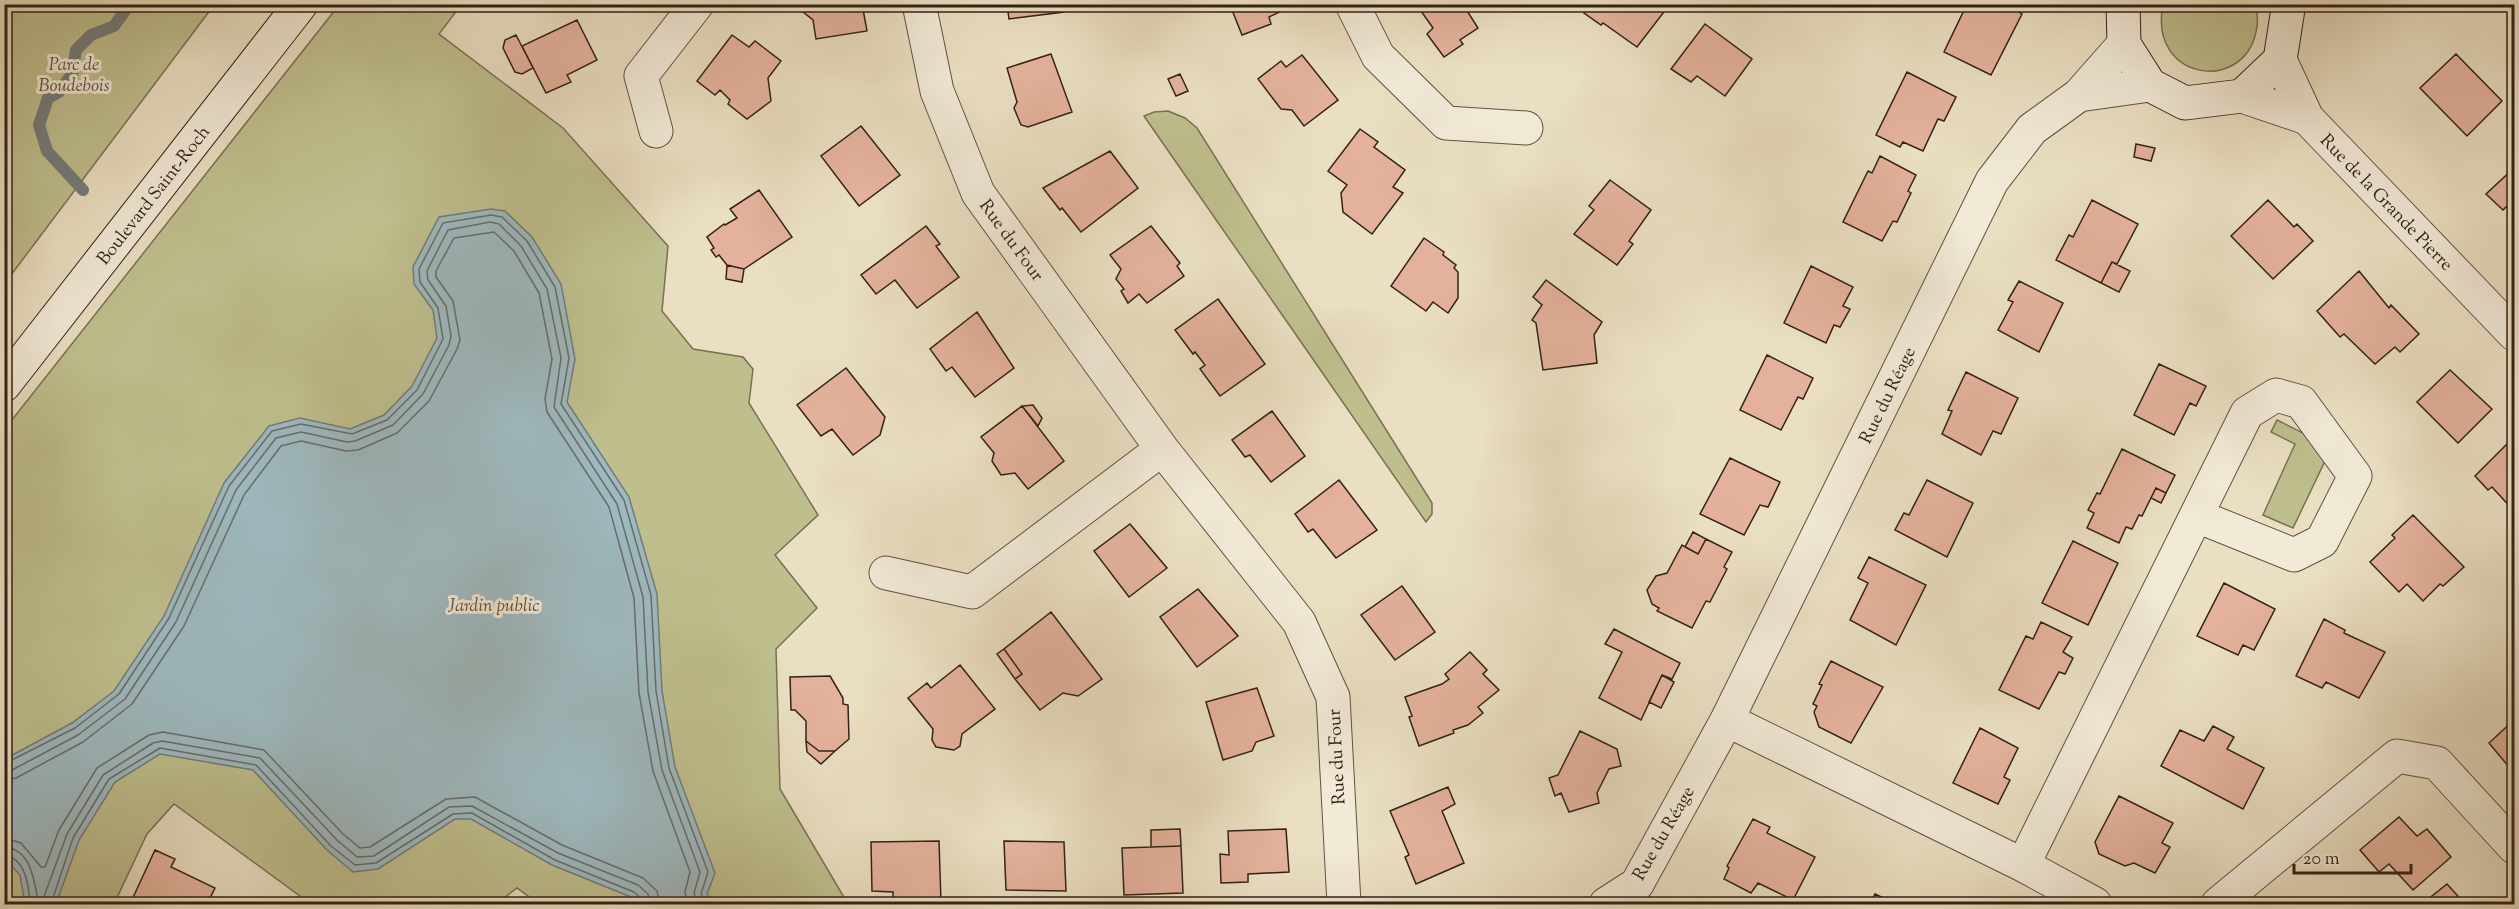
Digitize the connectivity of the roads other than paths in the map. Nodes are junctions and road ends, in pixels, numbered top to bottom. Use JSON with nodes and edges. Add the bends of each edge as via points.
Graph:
{"nodes":[{"id":1,"x":301,"y":4,"type":"edge"},
{"id":2,"x":697,"y":4,"type":"edge"},
{"id":3,"x":919,"y":4,"type":"edge"},
{"id":4,"x":1352,"y":4,"type":"edge"},
{"id":5,"x":2123,"y":4,"type":"edge"},
{"id":6,"x":2287,"y":4,"type":"edge"},
{"id":7,"x":2124,"y":44,"type":"junction"},
{"id":8,"x":2280,"y":60,"type":"junction"},
{"id":9,"x":2150,"y":85,"type":"junction"},
{"id":10,"x":2079,"y":95,"type":"junction"},
{"id":11,"x":2242,"y":96,"type":"junction"},
{"id":12,"x":2307,"y":118,"type":"junction"},
{"id":13,"x":1526,"y":128,"type":"dead end"},
{"id":14,"x":656,"y":131,"type":"dead end"},
{"id":15,"x":2514,"y":334,"type":"edge"},
{"id":16,"x":4,"y":385,"type":"edge"},
{"id":17,"x":1162,"y":449,"type":"junction"},
{"id":18,"x":2197,"y":516,"type":"junction"},
{"id":19,"x":886,"y":573,"type":"dead end"},
{"id":20,"x":1727,"y":720,"type":"junction"},
{"id":21,"x":2514,"y":847,"type":"edge"},
{"id":22,"x":2023,"y":865,"type":"junction"},
{"id":23,"x":1344,"y":904,"type":"edge"},
{"id":24,"x":1606,"y":904,"type":"edge"},
{"id":25,"x":2095,"y":904,"type":"edge"},
{"id":26,"x":2218,"y":904,"type":"edge"}],
"edges":[{"from":1,"to":16,"type":"street","name":"Boulevard Saint-Roch"},
{"from":2,"to":14,"type":"street","via":[[641,76]]},
{"from":3,"to":17,"type":"street","name":"Rue du Four","via":[[937,91],[978,192]]},
{"from":4,"to":13,"type":"street","via":[[1378,56],[1446,123]]},
{"from":5,"to":7,"type":"street"},
{"from":6,"to":8,"type":"street"},
{"from":7,"to":9,"type":"street"},
{"from":7,"to":10,"type":"street","name":"Rue du Réage"},
{"from":8,"to":11,"type":"street"},
{"from":8,"to":12,"type":"street"},
{"from":9,"to":10,"type":"street"},
{"from":9,"to":11,"type":"street","via":[[2185,102]]},
{"from":10,"to":20,"type":"street","name":"Rue du Réage","via":[[2032,129],[1992,181]]},
{"from":11,"to":12,"type":"street","name":"Rue de la Grande Pierre"},
{"from":12,"to":15,"type":"street","name":"Rue de la Grande Pierre"},
{"from":17,"to":19,"type":"street","via":[[972,592]]},
{"from":17,"to":23,"type":"street","name":"Rue du Four","via":[[1299,622],[1334,697]]},
{"from":18,"to":18,"type":"street","via":[[2247,413],[2276,395],[2301,402],[2355,476],[2322,541],[2294,555]]},
{"from":18,"to":22,"type":"street"},
{"from":20,"to":22,"type":"street"},
{"from":20,"to":24,"type":"street","name":"Rue du Réage","via":[[1637,884]]},
{"from":21,"to":26,"type":"street","via":[[2437,763],[2397,756]]},
{"from":22,"to":25,"type":"street"}]}
